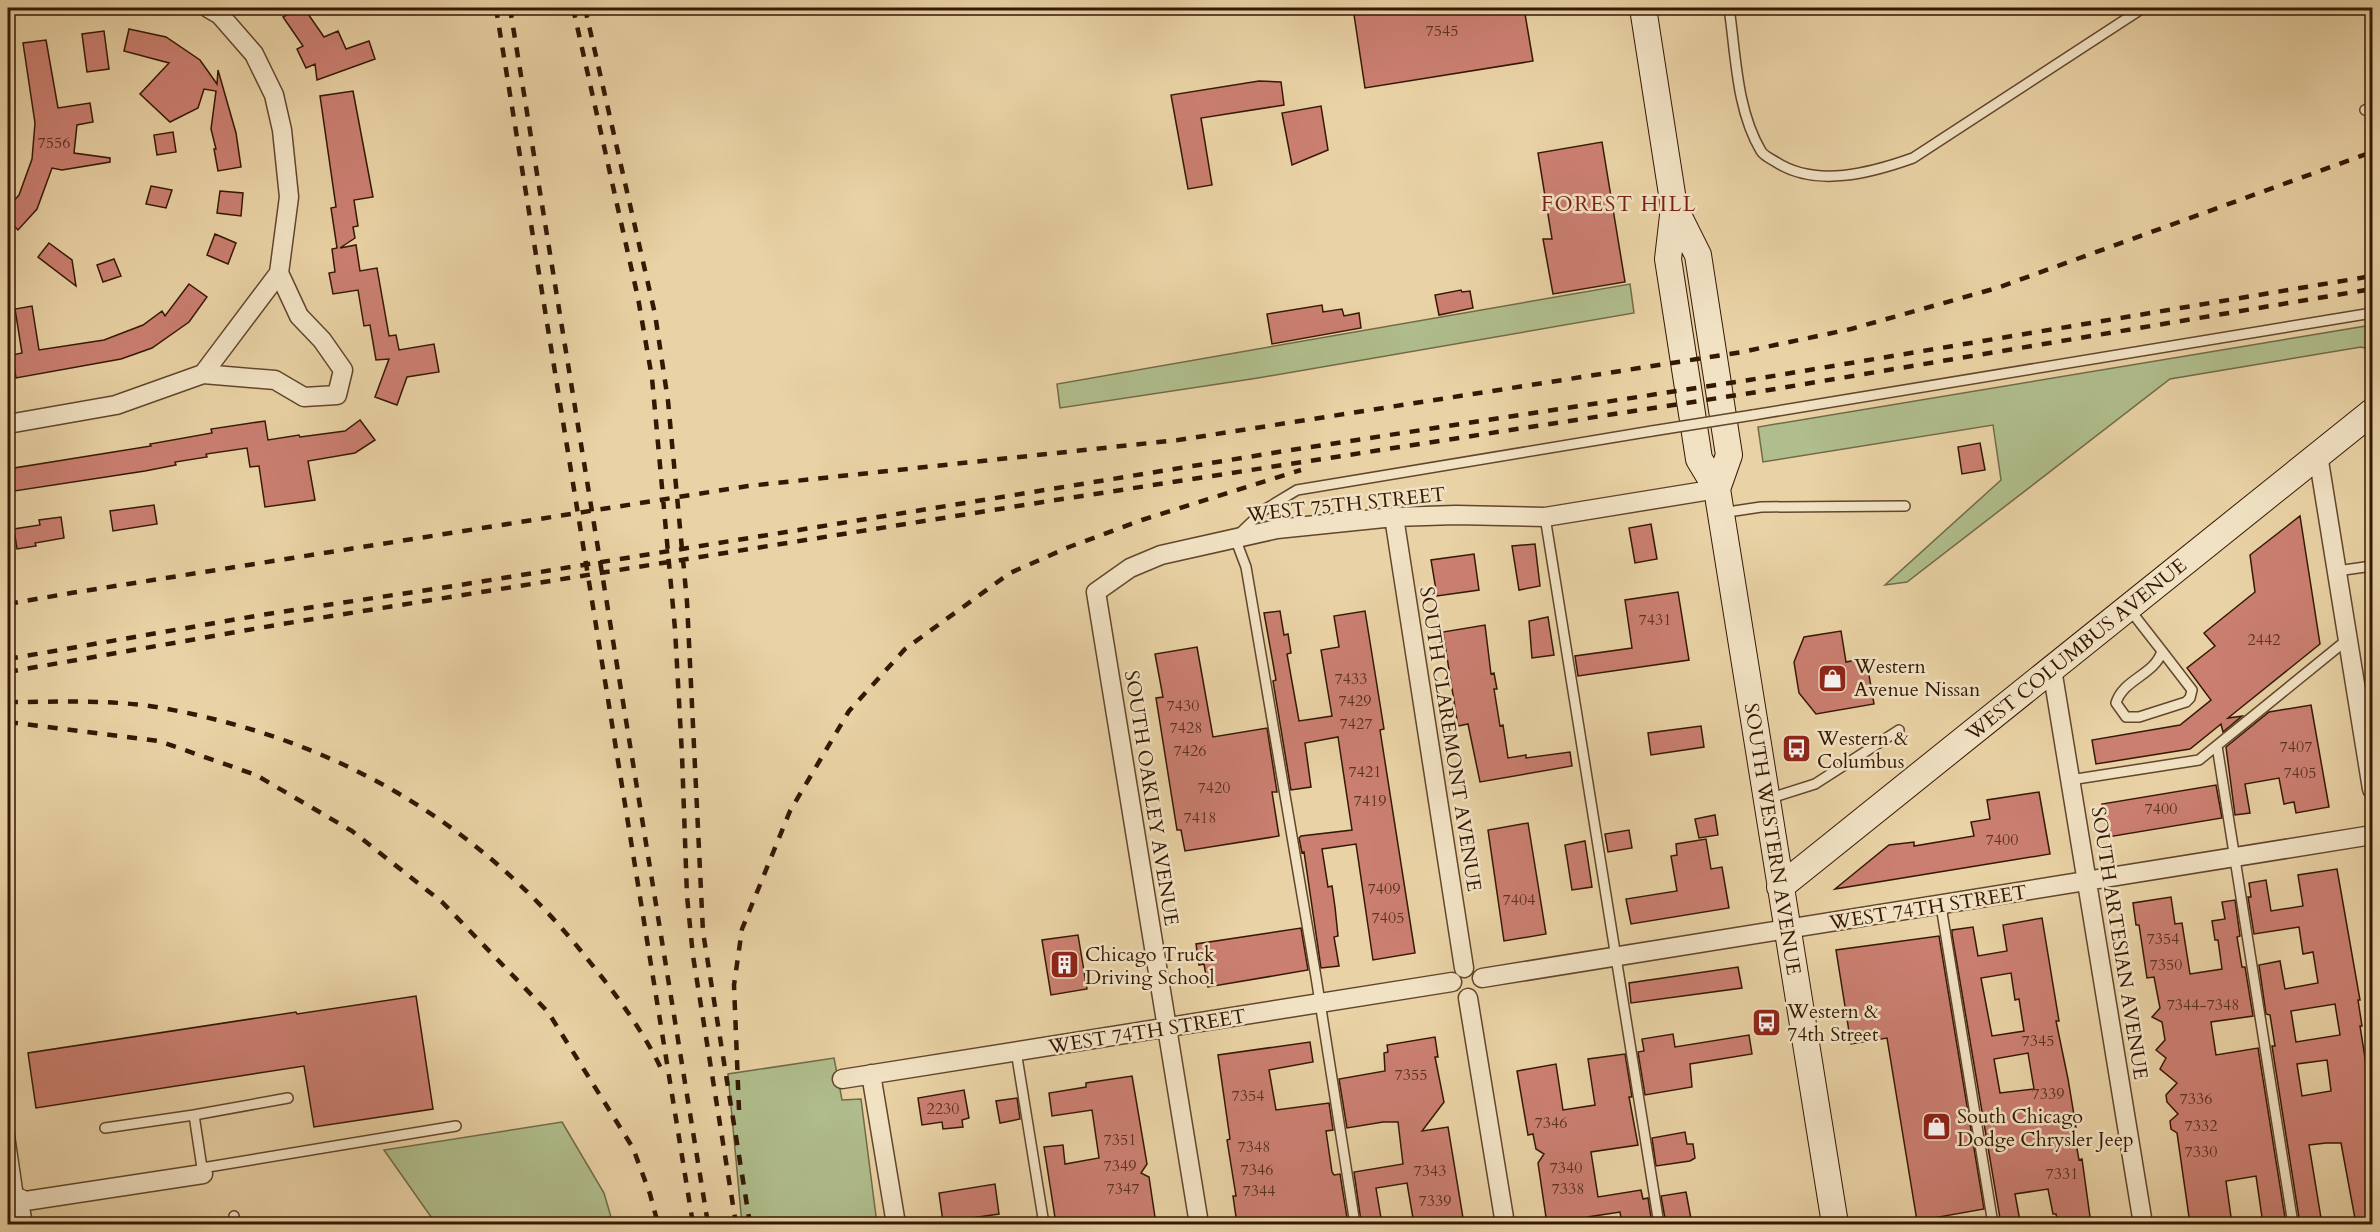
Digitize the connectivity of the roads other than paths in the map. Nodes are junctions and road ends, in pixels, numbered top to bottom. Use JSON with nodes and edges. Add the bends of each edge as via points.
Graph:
{"nodes":[{"id":1,"x":208,"y":8,"type":"edge"},
{"id":2,"x":1643,"y":8,"type":"edge"},
{"id":3,"x":1729,"y":8,"type":"edge"},
{"id":4,"x":2143,"y":8,"type":"edge"},
{"id":5,"x":279,"y":273,"type":"junction"},
{"id":6,"x":2373,"y":313,"type":"edge"},
{"id":7,"x":203,"y":374,"type":"junction"},
{"id":8,"x":2373,"y":412,"type":"edge"},
{"id":9,"x":8,"y":424,"type":"edge"},
{"id":10,"x":2318,"y":455,"type":"junction"},
{"id":11,"x":1719,"y":501,"type":"junction"},
{"id":12,"x":1905,"y":506,"type":"dead end"},
{"id":13,"x":1545,"y":517,"type":"junction"},
{"id":14,"x":1394,"y":518,"type":"junction"},
{"id":15,"x":1235,"y":538,"type":"junction"},
{"id":16,"x":2373,"y":566,"type":"edge"},
{"id":17,"x":2337,"y":571,"type":"junction"},
{"id":18,"x":1096,"y":592,"type":"joint"},
{"id":19,"x":2128,"y":608,"type":"junction"},
{"id":20,"x":2348,"y":639,"type":"junction"},
{"id":21,"x":2162,"y":651,"type":"junction"},
{"id":22,"x":2052,"y":669,"type":"junction"},
{"id":23,"x":1899,"y":730,"type":"dead end"},
{"id":24,"x":2217,"y":746,"type":"junction"},
{"id":25,"x":2070,"y":780,"type":"junction"},
{"id":26,"x":2373,"y":789,"type":"edge"},
{"id":27,"x":1766,"y":800,"type":"junction"},
{"id":28,"x":2373,"y":834,"type":"edge"},
{"id":29,"x":2234,"y":857,"type":"junction"},
{"id":30,"x":2088,"y":880,"type":"junction"},
{"id":31,"x":1780,"y":887,"type":"junction"},
{"id":32,"x":1941,"y":906,"type":"junction"},
{"id":33,"x":1787,"y":930,"type":"junction"},
{"id":34,"x":1616,"y":957,"type":"junction"},
{"id":35,"x":1464,"y":968,"type":"junction"},
{"id":36,"x":1482,"y":978,"type":"junction"},
{"id":37,"x":1452,"y":982,"type":"junction"},
{"id":38,"x":1468,"y":998,"type":"junction"},
{"id":39,"x":1320,"y":1004,"type":"junction"},
{"id":40,"x":1167,"y":1028,"type":"junction"},
{"id":41,"x":1016,"y":1052,"type":"junction"},
{"id":42,"x":872,"y":1074,"type":"junction"},
{"id":43,"x":842,"y":1079,"type":"dead end"},
{"id":44,"x":288,"y":1098,"type":"dead end"},
{"id":45,"x":194,"y":1115,"type":"junction"},
{"id":46,"x":8,"y":1125,"type":"edge"},
{"id":47,"x":456,"y":1126,"type":"dead end"},
{"id":48,"x":105,"y":1128,"type":"dead end"},
{"id":49,"x":203,"y":1174,"type":"dead end"},
{"id":50,"x":16,"y":1210,"type":"edge"},
{"id":51,"x":896,"y":1224,"type":"edge"},
{"id":52,"x":1044,"y":1224,"type":"edge"},
{"id":53,"x":1199,"y":1224,"type":"edge"},
{"id":54,"x":1355,"y":1224,"type":"edge"},
{"id":55,"x":1505,"y":1224,"type":"edge"},
{"id":56,"x":1659,"y":1224,"type":"edge"},
{"id":57,"x":1835,"y":1224,"type":"edge"},
{"id":58,"x":1993,"y":1224,"type":"edge"},
{"id":59,"x":2143,"y":1224,"type":"edge"},
{"id":60,"x":2293,"y":1224,"type":"edge"}],
"edges":[{"from":1,"to":5,"type":"street","via":[[220,15],[254,54],[274,95],[289,197]]},
{"from":2,"to":11,"type":"main road","name":"SOUTH WESTERN AVENUE","via":[[1674,207],[1698,255],[1729,454]]},
{"from":3,"to":4,"type":"lane","via":[[1743,107],[1762,153],[1789,171],[1827,177],[1877,171],[1913,158]]},
{"from":5,"to":7,"type":"street"},
{"from":5,"to":7,"type":"street","via":[[299,316],[343,370],[337,395],[304,397],[276,380]]},
{"from":6,"to":15,"type":"lane","bridge":true,"via":[[1297,490],[1264,510]]},
{"from":7,"to":9,"type":"street","via":[[116,405]]},
{"from":8,"to":10,"type":"main road","name":"WEST COLUMBUS AVENUE"},
{"from":10,"to":17,"type":"street"},
{"from":10,"to":19,"type":"main road","name":"WEST COLUMBUS AVENUE"},
{"from":11,"to":12,"type":"lane","via":[[1761,507]]},
{"from":11,"to":13,"type":"street","name":"WEST 75TH STREET"},
{"from":11,"to":27,"type":"main road","name":"SOUTH WESTERN AVENUE"},
{"from":13,"to":14,"type":"street","name":"WEST 75TH STREET"},
{"from":13,"to":34,"type":"lane"},
{"from":14,"to":15,"type":"street","name":"WEST 75TH STREET","via":[[1277,529]]},
{"from":14,"to":35,"type":"street","name":"SOUTH CLAREMONT AVENUE"},
{"from":15,"to":18,"type":"street","name":"WEST 75TH STREET","via":[[1161,555],[1130,568]]},
{"from":15,"to":39,"type":"lane","via":[[1246,567]]},
{"from":16,"to":17,"type":"lane"},
{"from":17,"to":20,"type":"street"},
{"from":18,"to":40,"type":"street","name":"SOUTH OAKLEY AVENUE"},
{"from":19,"to":21,"type":"lane"},
{"from":19,"to":22,"type":"main road","name":"WEST COLUMBUS AVENUE"},
{"from":20,"to":24,"type":"lane"},
{"from":20,"to":26,"type":"street"},
{"from":21,"to":21,"type":"lane","via":[[2158,662],[2119,693],[2116,703],[2126,717],[2139,717],[2190,698],[2192,690]]},
{"from":22,"to":25,"type":"street","name":"SOUTH ARTESIAN AVENUE"},
{"from":22,"to":31,"type":"main road","name":"WEST COLUMBUS AVENUE"},
{"from":23,"to":27,"type":"lane","via":[[1815,784]]},
{"from":24,"to":25,"type":"lane","via":[[2199,760]]},
{"from":24,"to":29,"type":"lane"},
{"from":25,"to":30,"type":"street","name":"SOUTH ARTESIAN AVENUE"},
{"from":27,"to":31,"type":"main road","name":"SOUTH WESTERN AVENUE"},
{"from":28,"to":29,"type":"street","name":"WEST 74TH STREET"},
{"from":29,"to":30,"type":"street","name":"WEST 74TH STREET"},
{"from":29,"to":60,"type":"lane"},
{"from":30,"to":32,"type":"street","name":"WEST 74TH STREET"},
{"from":30,"to":59,"type":"street","name":"SOUTH ARTESIAN AVENUE"},
{"from":31,"to":33,"type":"main road","name":"SOUTH WESTERN AVENUE"},
{"from":32,"to":33,"type":"street","name":"WEST 74TH STREET"},
{"from":32,"to":58,"type":"lane"},
{"from":33,"to":34,"type":"street","name":"WEST 74TH STREET"},
{"from":33,"to":57,"type":"main road","name":"SOUTH WESTERN AVENUE"},
{"from":34,"to":36,"type":"street","name":"WEST 74TH STREET"},
{"from":34,"to":56,"type":"lane"},
{"from":35,"to":36,"type":"street","via":[[1473,968]]},
{"from":35,"to":37,"type":"street"},
{"from":36,"to":38,"type":"street","via":[[1480,992]]},
{"from":37,"to":38,"type":"street","via":[[1458,995]]},
{"from":37,"to":39,"type":"street","name":"WEST 74TH STREET"},
{"from":38,"to":55,"type":"street"},
{"from":39,"to":40,"type":"street","name":"WEST 74TH STREET"},
{"from":39,"to":54,"type":"lane"},
{"from":40,"to":41,"type":"street","name":"WEST 74TH STREET"},
{"from":40,"to":53,"type":"street","name":"SOUTH OAKLEY AVENUE"},
{"from":41,"to":42,"type":"street","name":"WEST 74TH STREET"},
{"from":41,"to":52,"type":"lane"},
{"from":42,"to":43,"type":"street","name":"WEST 74TH STREET"},
{"from":42,"to":51,"type":"street"},
{"from":44,"to":45,"type":"lane"},
{"from":45,"to":47,"type":"lane","via":[[202,1168]]},
{"from":45,"to":48,"type":"lane"},
{"from":46,"to":50,"type":"lane"},
{"from":49,"to":50,"type":"street"}]}
